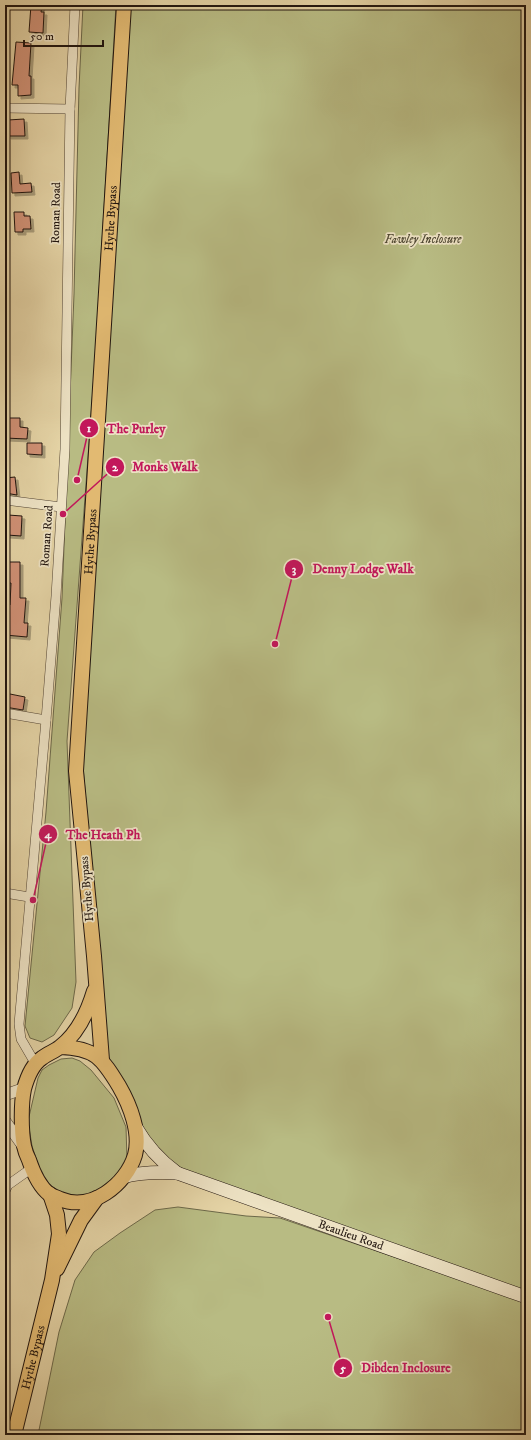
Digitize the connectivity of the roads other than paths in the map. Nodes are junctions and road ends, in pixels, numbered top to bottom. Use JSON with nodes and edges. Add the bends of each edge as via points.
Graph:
{"nodes":[{"id":1,"x":74,"y":5,"type":"edge"},
{"id":2,"x":124,"y":5,"type":"edge"},
{"id":3,"x":5,"y":108,"type":"edge"},
{"id":4,"x":70,"y":109,"type":"junction"},
{"id":5,"x":5,"y":500,"type":"edge"},
{"id":6,"x":61,"y":507,"type":"junction"},
{"id":7,"x":5,"y":713,"type":"edge"},
{"id":8,"x":46,"y":720,"type":"junction"},
{"id":9,"x":5,"y":893,"type":"edge"},
{"id":10,"x":29,"y":897,"type":"junction"},
{"id":11,"x":96,"y":982,"type":"junction"},
{"id":12,"x":60,"y":1047,"type":"junction"},
{"id":13,"x":102,"y":1060,"type":"junction"},
{"id":14,"x":35,"y":1063,"type":"junction"},
{"id":15,"x":25,"y":1088,"type":"junction"},
{"id":16,"x":5,"y":1095,"type":"edge"},
{"id":17,"x":5,"y":1121,"type":"edge"},
{"id":18,"x":135,"y":1126,"type":"junction"},
{"id":19,"x":24,"y":1146,"type":"junction"},
{"id":20,"x":32,"y":1168,"type":"junction"},
{"id":21,"x":176,"y":1173,"type":"junction"},
{"id":22,"x":123,"y":1177,"type":"junction"},
{"id":23,"x":5,"y":1191,"type":"edge"},
{"id":24,"x":50,"y":1194,"type":"junction"},
{"id":25,"x":98,"y":1198,"type":"junction"},
{"id":26,"x":52,"y":1280,"type":"junction"},
{"id":27,"x":526,"y":1297,"type":"edge"},
{"id":28,"x":14,"y":1435,"type":"edge"}],
"edges":[{"from":1,"to":4,"type":"street","name":"Roman Road"},
{"from":2,"to":11,"type":"main road","name":"Hythe Bypass","via":[[76,771]]},
{"from":3,"to":4,"type":"street"},
{"from":4,"to":6,"type":"street","name":"Roman Road","via":[[65,448]]},
{"from":5,"to":6,"type":"street"},
{"from":6,"to":8,"type":"street","name":"Roman Road"},
{"from":7,"to":8,"type":"street"},
{"from":8,"to":10,"type":"street","name":"Roman Road"},
{"from":9,"to":10,"type":"street"},
{"from":10,"to":14,"type":"street","name":"Roman Road","via":[[19,1024],[21,1039]]},
{"from":11,"to":12,"type":"main road","name":"Hythe Bypass","via":[[89,1007],[82,1020]]},
{"from":11,"to":13,"type":"main road","name":"Hythe Bypass"},
{"from":12,"to":13,"type":"main road","via":[[77,1047]]},
{"from":12,"to":14,"type":"main road"},
{"from":13,"to":18,"type":"main road","via":[[121,1090]]},
{"from":14,"to":15,"type":"main road"},
{"from":15,"to":16,"type":"street"},
{"from":15,"to":19,"type":"main road","via":[[22,1114]]},
{"from":17,"to":19,"type":"street"},
{"from":18,"to":21,"type":"main road","name":"Beaulieu Road","via":[[156,1156]]},
{"from":18,"to":22,"type":"main road","via":[[135,1154],[131,1166]]},
{"from":19,"to":20,"type":"main road"},
{"from":20,"to":23,"type":"street","via":[[8,1185]]},
{"from":20,"to":24,"type":"main road","via":[[42,1186]]},
{"from":21,"to":22,"type":"main road","name":"Beaulieu Road","via":[[157,1172]]},
{"from":21,"to":27,"type":"main road","name":"Beaulieu Road"},
{"from":22,"to":25,"type":"main road","via":[[116,1186]]},
{"from":24,"to":25,"type":"main road","via":[[71,1202]]},
{"from":24,"to":26,"type":"main road","name":"Hythe Bypass","via":[[57,1215],[59,1234]]},
{"from":25,"to":26,"type":"main road","name":"Hythe Bypass","via":[[81,1220]]},
{"from":26,"to":28,"type":"main road","name":"Hythe Bypass"}]}
